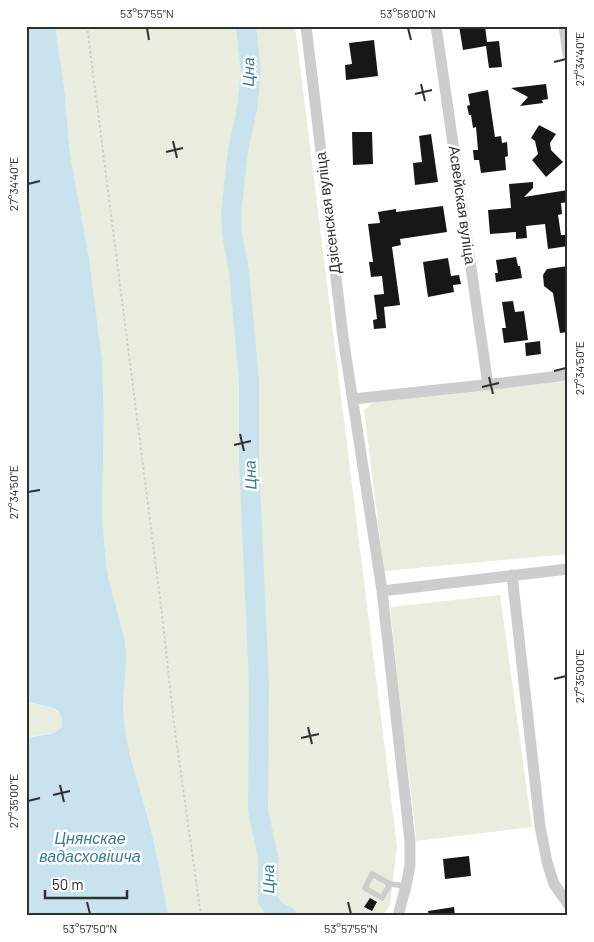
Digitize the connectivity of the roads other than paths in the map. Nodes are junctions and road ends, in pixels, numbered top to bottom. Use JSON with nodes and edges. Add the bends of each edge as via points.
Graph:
{"nodes":[{"id":1,"x":306,"y":26,"type":"edge"},
{"id":2,"x":436,"y":26,"type":"edge"},
{"id":3,"x":564,"y":26,"type":"edge"},
{"id":4,"x":568,"y":54,"type":"edge"},
{"id":5,"x":568,"y":375,"type":"edge"},
{"id":6,"x":488,"y":385,"type":"junction"},
{"id":7,"x":353,"y":399,"type":"junction"},
{"id":8,"x":568,"y":569,"type":"edge"},
{"id":9,"x":512,"y":576,"type":"junction"},
{"id":10,"x":382,"y":591,"type":"junction"},
{"id":11,"x":390,"y":884,"type":"junction"},
{"id":12,"x":406,"y":886,"type":"junction"},
{"id":13,"x":568,"y":904,"type":"edge"},
{"id":14,"x":398,"y":916,"type":"edge"}],
"edges":[{"from":1,"to":7,"type":"street","name":"Дзісенская вуліца"},
{"from":2,"to":6,"type":"street","name":"Асвейская вуліца"},
{"from":3,"to":4,"type":"street"},
{"from":5,"to":6,"type":"street"},
{"from":6,"to":7,"type":"street"},
{"from":7,"to":10,"type":"street","name":"Дзісенская вуліца"},
{"from":8,"to":9,"type":"street"},
{"from":9,"to":10,"type":"street"},
{"from":9,"to":13,"type":"street","via":[[542,835],[554,884]]},
{"from":10,"to":12,"type":"street","name":"Дзісенская вуліца","via":[[410,841]]},
{"from":11,"to":11,"type":"lane","via":[[372,874],[365,888],[382,898]]},
{"from":11,"to":12,"type":"lane"},
{"from":12,"to":14,"type":"street","name":"Дзісенская вуліца"}]}
